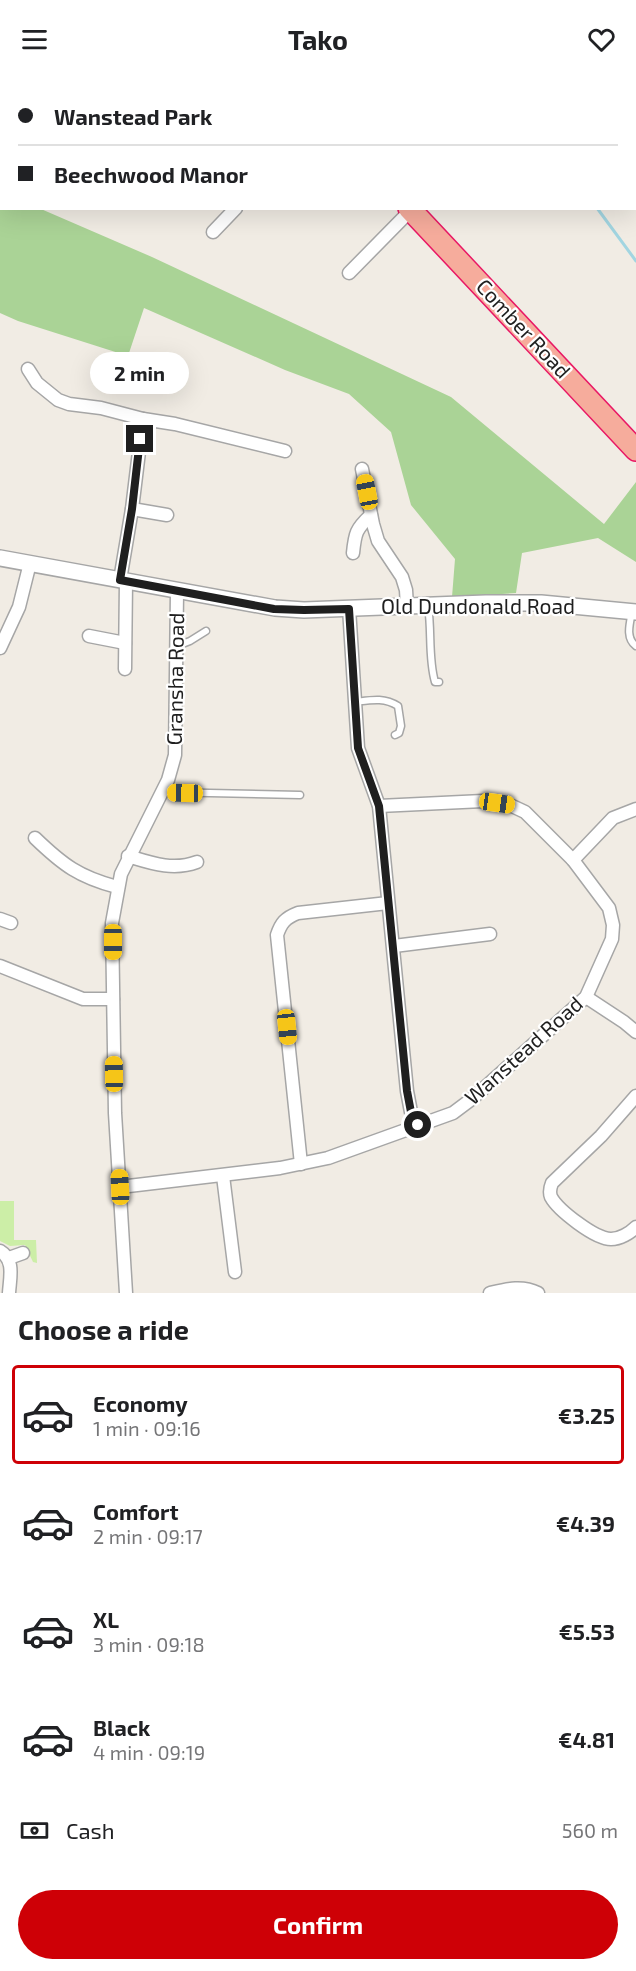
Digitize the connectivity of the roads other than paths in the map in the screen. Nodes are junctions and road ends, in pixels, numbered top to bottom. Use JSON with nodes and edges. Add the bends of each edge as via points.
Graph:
{"nodes":[{"id":1,"x":234,"y":210,"type":"edge"},
{"id":2,"x":409,"y":210,"type":"edge"},
{"id":3,"x":411,"y":210,"type":"edge"},
{"id":4,"x":213,"y":232,"type":"dead end"},
{"id":5,"x":349,"y":273,"type":"dead end"},
{"id":6,"x":28,"y":369,"type":"dead end"},
{"id":7,"x":142,"y":419,"type":"junction"},
{"id":8,"x":636,"y":450,"type":"edge"},
{"id":9,"x":285,"y":452,"type":"dead end"},
{"id":10,"x":362,"y":469,"type":"dead end"},
{"id":11,"x":132,"y":509,"type":"junction"},
{"id":12,"x":166,"y":515,"type":"dead end"},
{"id":13,"x":371,"y":515,"type":"junction"},
{"id":14,"x":353,"y":553,"type":"dead end"},
{"id":15,"x":0,"y":558,"type":"edge"},
{"id":16,"x":30,"y":563,"type":"junction"},
{"id":17,"x":123,"y":580,"type":"junction"},
{"id":18,"x":177,"y":591,"type":"junction"},
{"id":19,"x":428,"y":606,"type":"junction"},
{"id":20,"x":407,"y":607,"type":"junction"},
{"id":21,"x":349,"y":609,"type":"junction"},
{"id":22,"x":634,"y":612,"type":"edge"},
{"id":23,"x":206,"y":631,"type":"dead end"},
{"id":24,"x":89,"y":636,"type":"dead end"},
{"id":25,"x":125,"y":643,"type":"junction"},
{"id":26,"x":177,"y":646,"type":"junction"},
{"id":27,"x":636,"y":646,"type":"edge"},
{"id":28,"x":0,"y":648,"type":"edge"},
{"id":29,"x":125,"y":669,"type":"dead end"},
{"id":30,"x":439,"y":682,"type":"dead end"},
{"id":31,"x":355,"y":702,"type":"junction"},
{"id":32,"x":395,"y":735,"type":"dead end"},
{"id":33,"x":162,"y":792,"type":"junction"},
{"id":34,"x":300,"y":795,"type":"dead end"},
{"id":35,"x":379,"y":806,"type":"junction"},
{"id":36,"x":636,"y":809,"type":"edge"},
{"id":37,"x":35,"y":838,"type":"dead end"},
{"id":38,"x":128,"y":856,"type":"junction"},
{"id":39,"x":573,"y":860,"type":"junction"},
{"id":40,"x":197,"y":862,"type":"dead end"},
{"id":41,"x":117,"y":887,"type":"junction"},
{"id":42,"x":388,"y":903,"type":"junction"},
{"id":43,"x":490,"y":934,"type":"dead end"},
{"id":44,"x":394,"y":946,"type":"junction"},
{"id":45,"x":0,"y":966,"type":"edge"},
{"id":46,"x":586,"y":997,"type":"junction"},
{"id":47,"x":113,"y":999,"type":"junction"},
{"id":48,"x":636,"y":1032,"type":"edge"},
{"id":49,"x":636,"y":1096,"type":"edge"},
{"id":50,"x":418,"y":1125,"type":"junction"},
{"id":51,"x":301,"y":1164,"type":"junction"},
{"id":52,"x":223,"y":1176,"type":"junction"},
{"id":53,"x":120,"y":1187,"type":"junction"},
{"id":54,"x":636,"y":1227,"type":"edge"},
{"id":55,"x":23,"y":1253,"type":"dead end"},
{"id":56,"x":4,"y":1254,"type":"edge"},
{"id":57,"x":235,"y":1272,"type":"dead end"},
{"id":58,"x":9,"y":1293,"type":"edge"},
{"id":59,"x":126,"y":1293,"type":"edge"},
{"id":60,"x":490,"y":1293,"type":"edge"},
{"id":61,"x":538,"y":1293,"type":"edge"}],
"edges":[{"from":1,"to":4,"type":"street"},
{"from":2,"to":5,"type":"street"},
{"from":3,"to":8,"type":"highway","name":"Comber Road"},
{"from":6,"to":7,"type":"street","via":[[37,383],[58,400]]},
{"from":7,"to":9,"type":"street"},
{"from":7,"to":11,"type":"street"},
{"from":10,"to":13,"type":"street"},
{"from":11,"to":12,"type":"street"},
{"from":11,"to":17,"type":"street"},
{"from":13,"to":14,"type":"street","via":[[357,527]]},
{"from":13,"to":20,"type":"street","via":[[378,541],[402,577]]},
{"from":15,"to":16,"type":"street","name":"Old Dundonald Road"},
{"from":16,"to":17,"type":"street","name":"Old Dundonald Road"},
{"from":16,"to":28,"type":"street","via":[[19,607]]},
{"from":17,"to":18,"type":"street","name":"Old Dundonald Road"},
{"from":17,"to":25,"type":"street"},
{"from":18,"to":21,"type":"street","name":"Old Dundonald Road","via":[[274,609]]},
{"from":18,"to":26,"type":"street","name":"Gransha Road"},
{"from":19,"to":20,"type":"street","name":"Old Dundonald Road"},
{"from":19,"to":22,"type":"street","name":"Old Dundonald Road","via":[[541,603]]},
{"from":19,"to":30,"type":"lane","via":[[432,672],[435,682]]},
{"from":20,"to":21,"type":"street","name":"Old Dundonald Road"},
{"from":21,"to":31,"type":"street"},
{"from":22,"to":27,"type":"lane","via":[[630,638]]},
{"from":23,"to":26,"type":"lane"},
{"from":24,"to":25,"type":"street"},
{"from":25,"to":29,"type":"street"},
{"from":26,"to":33,"type":"street","name":"Gransha Road","via":[[175,755]]},
{"from":31,"to":32,"type":"lane","via":[[376,699],[398,706],[401,726]]},
{"from":31,"to":35,"type":"street","via":[[358,748]]},
{"from":33,"to":34,"type":"lane"},
{"from":33,"to":38,"type":"street","name":"Gransha Road"},
{"from":35,"to":39,"type":"street","name":"Wanstead Road","via":[[483,801],[510,805],[525,812]]},
{"from":35,"to":42,"type":"street"},
{"from":36,"to":39,"type":"street","via":[[613,818]]},
{"from":37,"to":41,"type":"street","via":[[73,871]]},
{"from":38,"to":40,"type":"street","via":[[174,867]]},
{"from":38,"to":41,"type":"street","name":"Gransha Road"},
{"from":39,"to":46,"type":"street","name":"Wanstead Road","via":[[609,908],[613,925],[612,939]]},
{"from":41,"to":47,"type":"street","name":"Gransha Road","via":[[112,922]]},
{"from":42,"to":44,"type":"street"},
{"from":42,"to":51,"type":"street","via":[[298,913],[280,924],[277,935]]},
{"from":43,"to":44,"type":"street"},
{"from":44,"to":50,"type":"street","via":[[407,1091]]},
{"from":45,"to":47,"type":"street","via":[[83,999]]},
{"from":46,"to":48,"type":"street"},
{"from":46,"to":50,"type":"street","name":"Wanstead Road","via":[[462,1107]]},
{"from":47,"to":53,"type":"street","name":"Gransha Road"},
{"from":49,"to":54,"type":"street","via":[[549,1190],[568,1215],[598,1236],[610,1239]]},
{"from":50,"to":51,"type":"street","name":"Wanstead Road"},
{"from":51,"to":52,"type":"street","name":"Wanstead Road"},
{"from":52,"to":53,"type":"street","name":"Wanstead Road"},
{"from":52,"to":57,"type":"street"},
{"from":53,"to":59,"type":"street","name":"Gransha Road"},
{"from":55,"to":56,"type":"street"},
{"from":56,"to":58,"type":"street","via":[[11,1265]]},
{"from":60,"to":61,"type":"street","via":[[508,1288]]}]}
